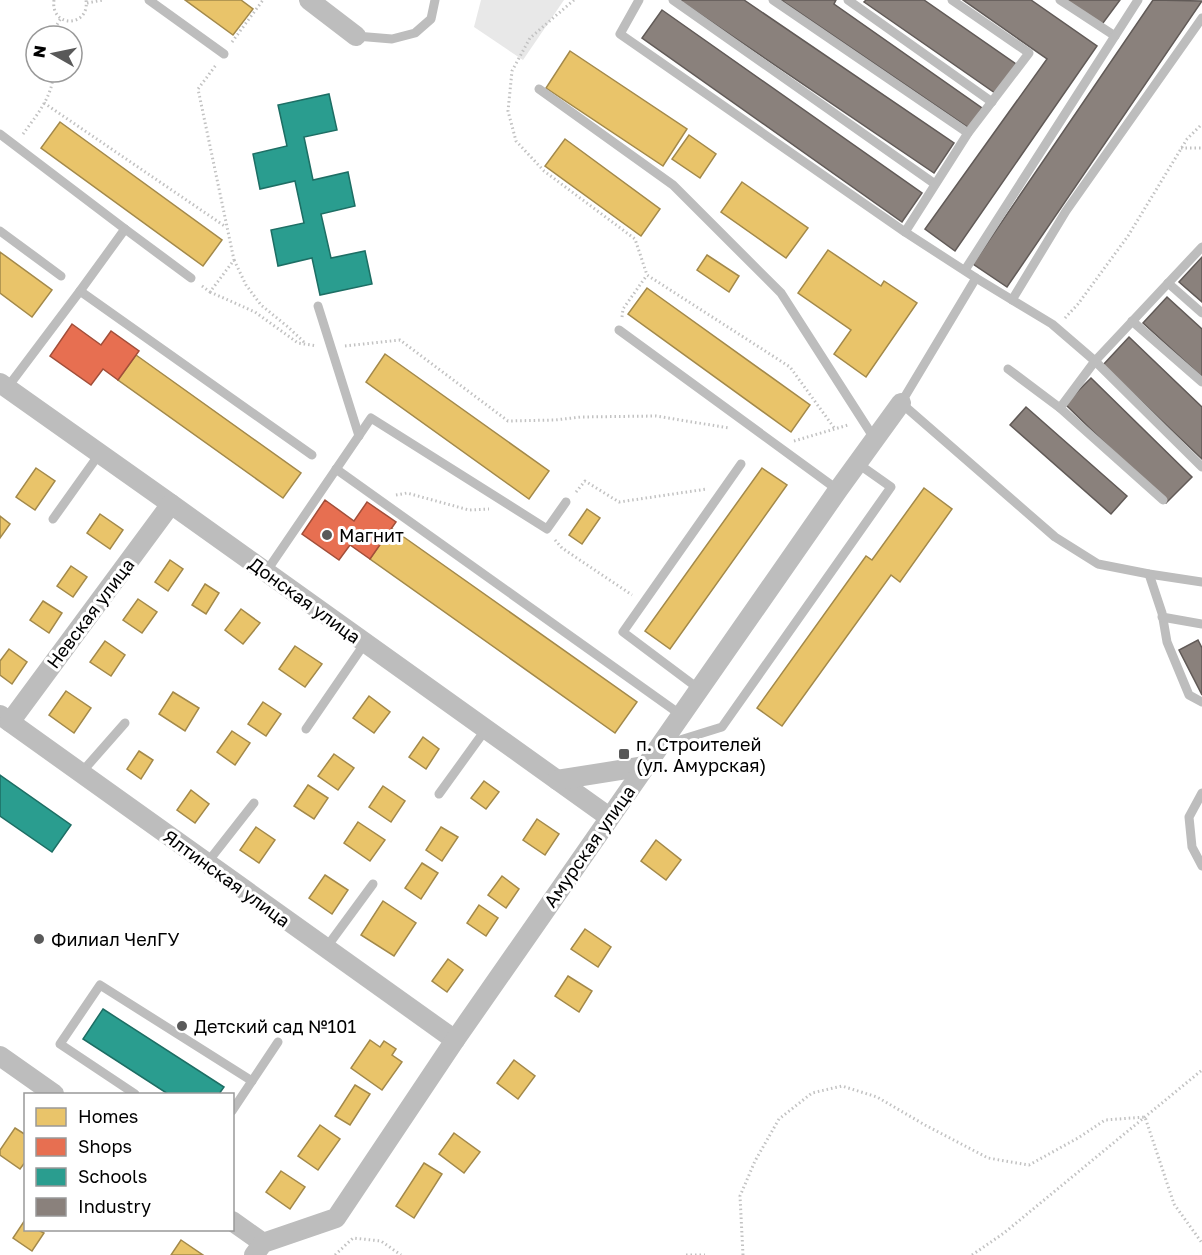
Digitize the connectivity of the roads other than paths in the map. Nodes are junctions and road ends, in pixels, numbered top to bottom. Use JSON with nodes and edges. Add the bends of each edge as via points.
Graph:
{"nodes":[{"id":1,"x":149,"y":0,"type":"edge"},
{"id":2,"x":309,"y":0,"type":"edge"},
{"id":3,"x":435,"y":0,"type":"edge"},
{"id":4,"x":639,"y":0,"type":"edge"},
{"id":5,"x":674,"y":0,"type":"edge"},
{"id":6,"x":773,"y":0,"type":"edge"},
{"id":7,"x":848,"y":0,"type":"edge"},
{"id":8,"x":952,"y":0,"type":"edge"},
{"id":9,"x":1060,"y":0,"type":"edge"},
{"id":10,"x":1138,"y":0,"type":"edge"},
{"id":11,"x":1202,"y":18,"type":"edge"},
{"id":12,"x":356,"y":36,"type":"joint"},
{"id":13,"x":1115,"y":36,"type":"junction"},
{"id":14,"x":224,"y":54,"type":"road end"},
{"id":15,"x":540,"y":89,"type":"dead end"},
{"id":16,"x":992,"y":102,"type":"junction"},
{"id":17,"x":968,"y":133,"type":"junction"},
{"id":18,"x":0,"y":134,"type":"edge"},
{"id":19,"x":935,"y":184,"type":"junction"},
{"id":20,"x":125,"y":229,"type":"junction"},
{"id":21,"x":0,"y":231,"type":"edge"},
{"id":22,"x":905,"y":232,"type":"junction"},
{"id":23,"x":1202,"y":247,"type":"edge"},
{"id":24,"x":965,"y":270,"type":"junction"},
{"id":25,"x":61,"y":276,"type":"dead end"},
{"id":26,"x":191,"y":278,"type":"road end"},
{"id":27,"x":976,"y":278,"type":"junction"},
{"id":28,"x":1168,"y":283,"type":"junction"},
{"id":29,"x":80,"y":291,"type":"junction"},
{"id":30,"x":1012,"y":300,"type":"junction"},
{"id":31,"x":318,"y":306,"type":"dead end"},
{"id":32,"x":1202,"y":313,"type":"edge"},
{"id":33,"x":1132,"y":321,"type":"junction"},
{"id":34,"x":619,"y":330,"type":"road end"},
{"id":35,"x":1095,"y":361,"type":"junction"},
{"id":36,"x":1008,"y":369,"type":"dead end"},
{"id":37,"x":1202,"y":382,"type":"edge"},
{"id":38,"x":4,"y":386,"type":"edge"},
{"id":39,"x":901,"y":403,"type":"junction"},
{"id":40,"x":1060,"y":408,"type":"junction"},
{"id":41,"x":359,"y":436,"type":"junction"},
{"id":42,"x":874,"y":438,"type":"junction"},
{"id":43,"x":100,"y":453,"type":"junction"},
{"id":44,"x":312,"y":455,"type":"dead end"},
{"id":45,"x":857,"y":463,"type":"junction"},
{"id":46,"x":741,"y":464,"type":"dead end"},
{"id":47,"x":1202,"y":467,"type":"edge"},
{"id":48,"x":336,"y":469,"type":"junction"},
{"id":49,"x":838,"y":490,"type":"junction"},
{"id":50,"x":1163,"y":500,"type":"dead end"},
{"id":51,"x":566,"y":502,"type":"road end"},
{"id":52,"x":171,"y":504,"type":"junction"},
{"id":53,"x":53,"y":519,"type":"dead end"},
{"id":54,"x":266,"y":572,"type":"junction"},
{"id":55,"x":1149,"y":574,"type":"junction"},
{"id":56,"x":1202,"y":582,"type":"edge"},
{"id":57,"x":1162,"y":617,"type":"junction"},
{"id":58,"x":1202,"y":624,"type":"edge"},
{"id":59,"x":365,"y":643,"type":"junction"},
{"id":60,"x":699,"y":689,"type":"junction"},
{"id":61,"x":1202,"y":702,"type":"edge"},
{"id":62,"x":681,"y":715,"type":"junction"},
{"id":63,"x":5,"y":719,"type":"edge"},
{"id":64,"x":125,"y":723,"type":"dead end"},
{"id":65,"x":306,"y":729,"type":"dead end"},
{"id":66,"x":486,"y":729,"type":"junction"},
{"id":67,"x":659,"y":746,"type":"junction"},
{"id":68,"x":645,"y":766,"type":"junction"},
{"id":69,"x":81,"y":773,"type":"junction"},
{"id":70,"x":557,"y":780,"type":"junction"},
{"id":71,"x":1202,"y":793,"type":"edge"},
{"id":72,"x":439,"y":794,"type":"dead end"},
{"id":73,"x":254,"y":803,"type":"dead end"},
{"id":74,"x":609,"y":817,"type":"junction"},
{"id":75,"x":207,"y":863,"type":"junction"},
{"id":76,"x":1202,"y":866,"type":"edge"},
{"id":77,"x":373,"y":884,"type":"dead end"},
{"id":78,"x":326,"y":948,"type":"junction"},
{"id":79,"x":455,"y":1040,"type":"junction"},
{"id":80,"x":278,"y":1042,"type":"dead end"},
{"id":81,"x":0,"y":1056,"type":"edge"},
{"id":82,"x":252,"y":1081,"type":"junction"},
{"id":83,"x":51,"y":1093,"type":"edge"},
{"id":84,"x":132,"y":1093,"type":"edge"},
{"id":85,"x":234,"y":1108,"type":"edge"},
{"id":86,"x":234,"y":1223,"type":"edge"},
{"id":87,"x":259,"y":1249,"type":"edge"}],
"edges":[{"from":1,"to":14,"type":"lane"},
{"from":2,"to":12,"type":"street"},
{"from":3,"to":12,"type":"lane","via":[[431,19],[415,33],[392,39]]},
{"from":4,"to":22,"type":"lane","via":[[620,34]]},
{"from":5,"to":19,"type":"lane"},
{"from":6,"to":17,"type":"lane"},
{"from":7,"to":16,"type":"lane"},
{"from":8,"to":16,"type":"lane","via":[[1029,53]]},
{"from":9,"to":13,"type":"lane"},
{"from":10,"to":13,"type":"lane"},
{"from":11,"to":30,"type":"lane","via":[[1066,211]]},
{"from":13,"to":24,"type":"lane"},
{"from":15,"to":42,"type":"lane","via":[[673,185],[781,293]]},
{"from":16,"to":17,"type":"lane"},
{"from":17,"to":19,"type":"lane"},
{"from":18,"to":20,"type":"lane"},
{"from":19,"to":22,"type":"lane"},
{"from":20,"to":26,"type":"lane"},
{"from":20,"to":29,"type":"lane"},
{"from":21,"to":25,"type":"lane"},
{"from":22,"to":24,"type":"lane"},
{"from":23,"to":28,"type":"lane"},
{"from":24,"to":27,"type":"lane"},
{"from":27,"to":30,"type":"lane"},
{"from":27,"to":39,"type":"lane"},
{"from":28,"to":32,"type":"lane"},
{"from":28,"to":33,"type":"lane"},
{"from":29,"to":38,"type":"lane"},
{"from":29,"to":44,"type":"lane"},
{"from":30,"to":35,"type":"lane","via":[[1057,328]]},
{"from":31,"to":41,"type":"lane"},
{"from":33,"to":35,"type":"lane"},
{"from":33,"to":37,"type":"lane"},
{"from":34,"to":49,"type":"lane"},
{"from":35,"to":40,"type":"lane"},
{"from":35,"to":47,"type":"lane"},
{"from":36,"to":40,"type":"lane"},
{"from":38,"to":43,"type":"street","name":"Донская улица"},
{"from":39,"to":42,"type":"street","name":"Амурская улица"},
{"from":39,"to":55,"type":"lane","via":[[1055,537],[1098,564]]},
{"from":40,"to":50,"type":"lane"},
{"from":41,"to":48,"type":"lane"},
{"from":41,"to":51,"type":"lane","via":[[371,418],[547,529]]},
{"from":42,"to":45,"type":"street","name":"Амурская улица"},
{"from":43,"to":52,"type":"street","name":"Донская улица"},
{"from":43,"to":53,"type":"lane"},
{"from":45,"to":49,"type":"street","name":"Амурская улица"},
{"from":45,"to":67,"type":"lane","via":[[891,487],[722,727]]},
{"from":46,"to":60,"type":"lane","via":[[623,632]]},
{"from":48,"to":54,"type":"lane"},
{"from":48,"to":62,"type":"lane"},
{"from":49,"to":60,"type":"street","name":"Амурская улица"},
{"from":52,"to":54,"type":"street","name":"Донская улица"},
{"from":52,"to":63,"type":"street","name":"Невская улица"},
{"from":54,"to":59,"type":"street","name":"Донская улица"},
{"from":55,"to":56,"type":"lane"},
{"from":55,"to":57,"type":"lane"},
{"from":57,"to":58,"type":"lane"},
{"from":57,"to":61,"type":"lane","via":[[1167,642],[1189,695]]},
{"from":59,"to":65,"type":"lane"},
{"from":59,"to":66,"type":"street","name":"Донская улица"},
{"from":60,"to":62,"type":"street","name":"Амурская улица"},
{"from":62,"to":67,"type":"street","name":"Амурская улица"},
{"from":63,"to":69,"type":"street","name":"Ялтинская улица"},
{"from":64,"to":69,"type":"lane"},
{"from":66,"to":70,"type":"street","name":"Донская улица"},
{"from":66,"to":72,"type":"lane"},
{"from":67,"to":68,"type":"street","name":"Амурская улица"},
{"from":68,"to":70,"type":"street"},
{"from":68,"to":74,"type":"street","name":"Амурская улица"},
{"from":69,"to":75,"type":"street","name":"Ялтинская улица"},
{"from":70,"to":74,"type":"street","name":"Донская улица"},
{"from":71,"to":76,"type":"lane","via":[[1189,817],[1192,847]]},
{"from":73,"to":75,"type":"lane"},
{"from":74,"to":79,"type":"street","name":"Амурская улица"},
{"from":75,"to":78,"type":"street","name":"Ялтинская улица"},
{"from":77,"to":78,"type":"lane"},
{"from":78,"to":79,"type":"street","name":"Ялтинская улица"},
{"from":79,"to":87,"type":"street","name":"Амурская улица","via":[[336,1218]]},
{"from":80,"to":82,"type":"lane"},
{"from":81,"to":83,"type":"street"},
{"from":82,"to":84,"type":"lane","via":[[100,985],[60,1044]]},
{"from":82,"to":85,"type":"lane"},
{"from":86,"to":87,"type":"street"}]}
